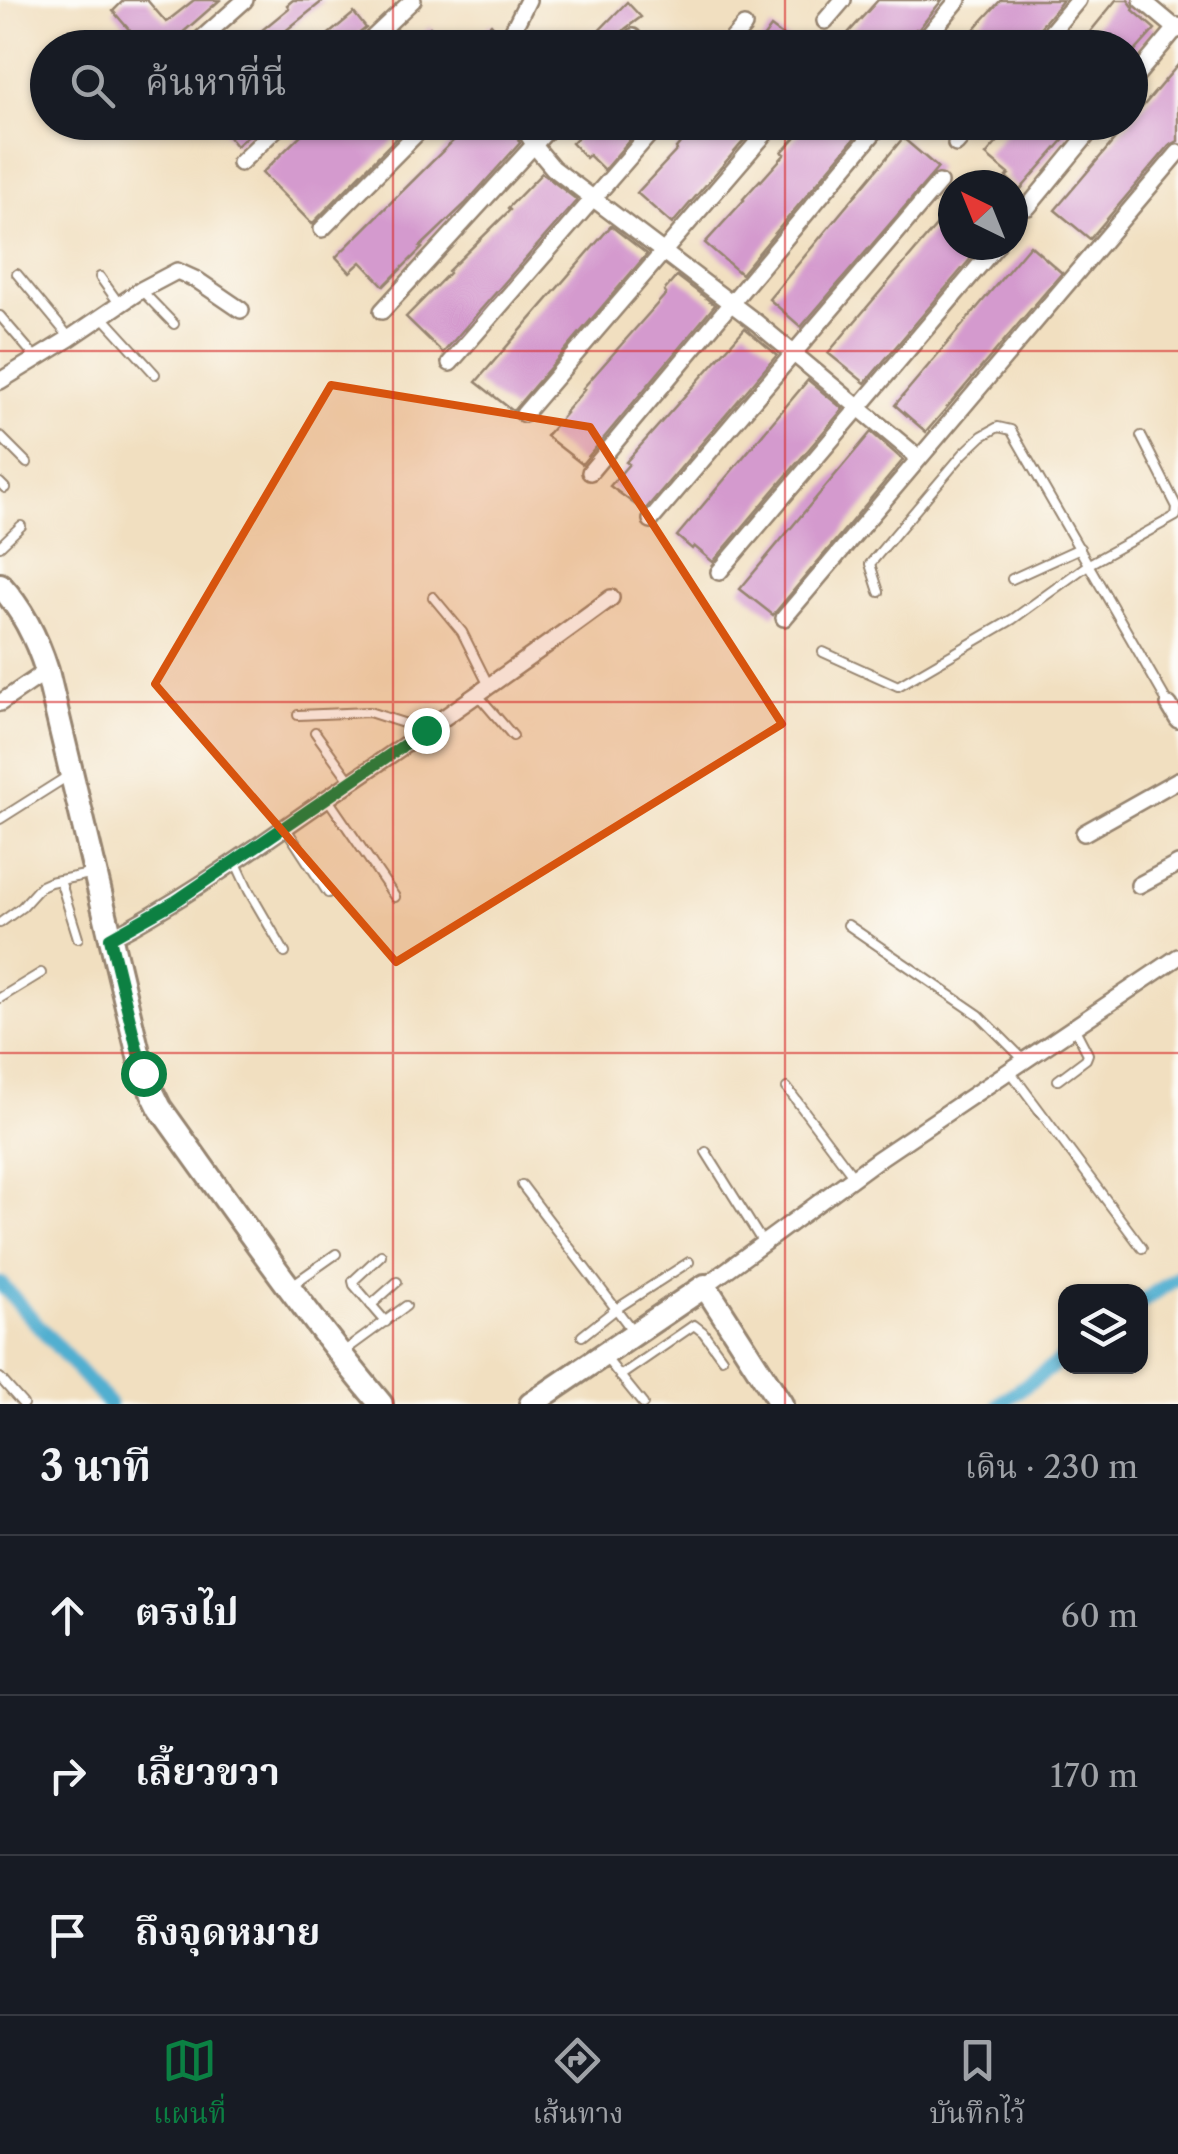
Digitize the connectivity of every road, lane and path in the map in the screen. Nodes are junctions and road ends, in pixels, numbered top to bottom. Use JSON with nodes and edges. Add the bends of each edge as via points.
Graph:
{"nodes":[{"id":1,"x":245,"y":0,"type":"edge"},
{"id":2,"x":412,"y":0,"type":"edge"},
{"id":3,"x":528,"y":0,"type":"edge"},
{"id":4,"x":843,"y":0,"type":"edge"},
{"id":5,"x":958,"y":0,"type":"edge"},
{"id":6,"x":1078,"y":0,"type":"edge"},
{"id":7,"x":1142,"y":0,"type":"edge"},
{"id":8,"x":825,"y":22,"type":"dead end"},
{"id":9,"x":744,"y":26,"type":"dead end"},
{"id":10,"x":1177,"y":28,"type":"edge"},
{"id":11,"x":211,"y":30,"type":"edge"},
{"id":12,"x":381,"y":30,"type":"edge"},
{"id":13,"x":513,"y":30,"type":"edge"},
{"id":14,"x":741,"y":30,"type":"edge"},
{"id":15,"x":933,"y":30,"type":"edge"},
{"id":16,"x":1053,"y":30,"type":"edge"},
{"id":17,"x":1148,"y":62,"type":"edge"},
{"id":18,"x":264,"y":140,"type":"edge"},
{"id":19,"x":410,"y":140,"type":"edge"},
{"id":20,"x":531,"y":140,"type":"edge"},
{"id":21,"x":538,"y":140,"type":"edge"},
{"id":22,"x":644,"y":140,"type":"edge"},
{"id":23,"x":760,"y":140,"type":"edge"},
{"id":24,"x":868,"y":140,"type":"edge"},
{"id":25,"x":959,"y":140,"type":"edge"},
{"id":26,"x":1083,"y":140,"type":"edge"},
{"id":27,"x":534,"y":144,"type":"junction"},
{"id":28,"x":956,"y":144,"type":"dead end"},
{"id":29,"x":1178,"y":153,"type":"edge"},
{"id":30,"x":240,"y":163,"type":"dead end"},
{"id":31,"x":938,"y":182,"type":"dead end"},
{"id":32,"x":593,"y":199,"type":"junction"},
{"id":33,"x":1028,"y":206,"type":"dead end"},
{"id":34,"x":322,"y":229,"type":"dead end"},
{"id":35,"x":664,"y":252,"type":"junction"},
{"id":36,"x":984,"y":260,"type":"edge"},
{"id":37,"x":17,"y":274,"type":"dead end"},
{"id":38,"x":100,"y":278,"type":"dead end"},
{"id":39,"x":141,"y":290,"type":"junction"},
{"id":40,"x":732,"y":303,"type":"junction"},
{"id":41,"x":120,"y":305,"type":"junction"},
{"id":42,"x":241,"y":310,"type":"dead end"},
{"id":43,"x":382,"y":311,"type":"dead end"},
{"id":44,"x":0,"y":316,"type":"edge"},
{"id":45,"x":103,"y":317,"type":"junction"},
{"id":46,"x":174,"y":324,"type":"dead end"},
{"id":47,"x":70,"y":338,"type":"junction"},
{"id":48,"x":793,"y":353,"type":"junction"},
{"id":49,"x":37,"y":359,"type":"junction"},
{"id":50,"x":450,"y":363,"type":"dead end"},
{"id":51,"x":155,"y":374,"type":"dead end"},
{"id":52,"x":1,"y":378,"type":"edge"},
{"id":53,"x":858,"y":408,"type":"junction"},
{"id":54,"x":524,"y":414,"type":"dead end"},
{"id":55,"x":0,"y":436,"type":"edge"},
{"id":56,"x":1141,"y":436,"type":"dead end"},
{"id":57,"x":919,"y":458,"type":"junction"},
{"id":58,"x":28,"y":463,"type":"dead end"},
{"id":59,"x":590,"y":472,"type":"dead end"},
{"id":60,"x":651,"y":520,"type":"dead end"},
{"id":61,"x":21,"y":526,"type":"dead end"},
{"id":62,"x":0,"y":546,"type":"edge"},
{"id":63,"x":1080,"y":548,"type":"junction"},
{"id":64,"x":1089,"y":564,"type":"junction"},
{"id":65,"x":718,"y":572,"type":"dead end"},
{"id":66,"x":1012,"y":579,"type":"dead end"},
{"id":67,"x":0,"y":585,"type":"edge"},
{"id":68,"x":879,"y":592,"type":"dead end"},
{"id":69,"x":433,"y":597,"type":"dead end"},
{"id":70,"x":611,"y":598,"type":"dead end"},
{"id":71,"x":784,"y":618,"type":"dead end"},
{"id":72,"x":822,"y":652,"type":"dead end"},
{"id":73,"x":47,"y":672,"type":"junction"},
{"id":74,"x":483,"y":690,"type":"junction"},
{"id":75,"x":0,"y":703,"type":"edge"},
{"id":76,"x":1170,"y":705,"type":"joint"},
{"id":77,"x":298,"y":715,"type":"dead end"},
{"id":78,"x":1178,"y":720,"type":"edge"},
{"id":79,"x":426,"y":730,"type":"junction"},
{"id":80,"x":315,"y":732,"type":"dead end"},
{"id":81,"x":513,"y":736,"type":"dead end"},
{"id":82,"x":71,"y":774,"type":"junction"},
{"id":83,"x":1178,"y":780,"type":"edge"},
{"id":84,"x":350,"y":782,"type":"junction"},
{"id":85,"x":327,"y":798,"type":"junction"},
{"id":86,"x":0,"y":819,"type":"edge"},
{"id":87,"x":285,"y":828,"type":"junction"},
{"id":88,"x":1084,"y":833,"type":"dead end"},
{"id":89,"x":235,"y":862,"type":"junction"},
{"id":90,"x":1178,"y":864,"type":"edge"},
{"id":91,"x":95,"y":874,"type":"junction"},
{"id":92,"x":60,"y":880,"type":"junction"},
{"id":93,"x":1140,"y":886,"type":"dead end"},
{"id":94,"x":328,"y":893,"type":"dead end"},
{"id":95,"x":395,"y":897,"type":"dead end"},
{"id":96,"x":0,"y":923,"type":"edge"},
{"id":97,"x":848,"y":925,"type":"dead end"},
{"id":98,"x":78,"y":938,"type":"dead end"},
{"id":99,"x":110,"y":938,"type":"junction"},
{"id":100,"x":286,"y":952,"type":"dead end"},
{"id":101,"x":1178,"y":956,"type":"edge"},
{"id":102,"x":41,"y":973,"type":"dead end"},
{"id":103,"x":0,"y":998,"type":"edge"},
{"id":104,"x":1074,"y":1026,"type":"junction"},
{"id":105,"x":1024,"y":1060,"type":"junction"},
{"id":106,"x":1009,"y":1071,"type":"junction"},
{"id":107,"x":1058,"y":1080,"type":"dead end"},
{"id":108,"x":787,"y":1088,"type":"dead end"},
{"id":109,"x":706,"y":1152,"type":"dead end"},
{"id":110,"x":854,"y":1177,"type":"junction"},
{"id":111,"x":522,"y":1184,"type":"dead end"},
{"id":112,"x":763,"y":1243,"type":"junction"},
{"id":113,"x":1142,"y":1248,"type":"dead end"},
{"id":114,"x":336,"y":1254,"type":"dead end"},
{"id":115,"x":380,"y":1255,"type":"dead end"},
{"id":116,"x":688,"y":1262,"type":"dead end"},
{"id":117,"x":397,"y":1282,"type":"dead end"},
{"id":118,"x":704,"y":1286,"type":"junction"},
{"id":119,"x":289,"y":1288,"type":"junction"},
{"id":120,"x":371,"y":1304,"type":"junction"},
{"id":121,"x":406,"y":1306,"type":"dead end"},
{"id":122,"x":616,"y":1309,"type":"junction"},
{"id":123,"x":386,"y":1322,"type":"junction"},
{"id":124,"x":634,"y":1334,"type":"junction"},
{"id":125,"x":582,"y":1336,"type":"dead end"},
{"id":126,"x":339,"y":1354,"type":"junction"},
{"id":127,"x":603,"y":1355,"type":"junction"},
{"id":128,"x":722,"y":1358,"type":"dead end"},
{"id":129,"x":620,"y":1376,"type":"junction"},
{"id":130,"x":0,"y":1378,"type":"edge"},
{"id":131,"x":23,"y":1404,"type":"edge"},
{"id":132,"x":381,"y":1404,"type":"edge"},
{"id":133,"x":532,"y":1404,"type":"edge"},
{"id":134,"x":643,"y":1404,"type":"edge"},
{"id":135,"x":781,"y":1404,"type":"edge"}],
"edges":[{"from":1,"to":11,"type":"street"},
{"from":2,"to":12,"type":"street"},
{"from":3,"to":13,"type":"street"},
{"from":4,"to":8,"type":"street"},
{"from":5,"to":15,"type":"street"},
{"from":6,"to":16,"type":"street"},
{"from":7,"to":10,"type":"street"},
{"from":9,"to":14,"type":"street"},
{"from":10,"to":17,"type":"street"},
{"from":18,"to":30,"type":"street"},
{"from":19,"to":34,"type":"street"},
{"from":20,"to":27,"type":"street"},
{"from":21,"to":27,"type":"street"},
{"from":22,"to":32,"type":"street"},
{"from":23,"to":35,"type":"street"},
{"from":24,"to":40,"type":"street"},
{"from":25,"to":28,"type":"street"},
{"from":26,"to":33,"type":"street"},
{"from":27,"to":32,"type":"street"},
{"from":27,"to":43,"type":"street"},
{"from":29,"to":57,"type":"street"},
{"from":31,"to":48,"type":"street"},
{"from":32,"to":35,"type":"street"},
{"from":32,"to":50,"type":"street"},
{"from":35,"to":40,"type":"street"},
{"from":35,"to":54,"type":"street"},
{"from":36,"to":53,"type":"street"},
{"from":37,"to":47,"type":"lane"},
{"from":38,"to":41,"type":"lane"},
{"from":39,"to":41,"type":"street"},
{"from":39,"to":42,"type":"street","via":[[177,271]]},
{"from":39,"to":46,"type":"lane"},
{"from":40,"to":48,"type":"street"},
{"from":40,"to":59,"type":"street"},
{"from":41,"to":45,"type":"street"},
{"from":44,"to":49,"type":"lane"},
{"from":45,"to":47,"type":"street"},
{"from":45,"to":51,"type":"lane"},
{"from":47,"to":49,"type":"street"},
{"from":48,"to":53,"type":"street"},
{"from":48,"to":60,"type":"street"},
{"from":49,"to":52,"type":"street"},
{"from":53,"to":57,"type":"street"},
{"from":53,"to":65,"type":"street"},
{"from":55,"to":58,"type":"lane"},
{"from":56,"to":64,"type":"lane","via":[[1176,516]]},
{"from":57,"to":71,"type":"street"},
{"from":61,"to":62,"type":"lane"},
{"from":63,"to":64,"type":"lane"},
{"from":63,"to":66,"type":"lane"},
{"from":63,"to":68,"type":"lane","via":[[1011,430],[998,426],[963,454],[870,564]]},
{"from":64,"to":72,"type":"lane","via":[[1013,619],[898,686]]},
{"from":64,"to":76,"type":"lane"},
{"from":67,"to":73,"type":"street","via":[[32,631]]},
{"from":69,"to":74,"type":"lane","via":[[462,632]]},
{"from":70,"to":74,"type":"street"},
{"from":73,"to":75,"type":"street"},
{"from":73,"to":82,"type":"street"},
{"from":74,"to":79,"type":"street"},
{"from":74,"to":81,"type":"lane"},
{"from":76,"to":78,"type":"street"},
{"from":77,"to":79,"type":"lane","via":[[369,712]]},
{"from":79,"to":84,"type":"street"},
{"from":80,"to":84,"type":"lane"},
{"from":82,"to":86,"type":"lane"},
{"from":82,"to":91,"type":"street"},
{"from":83,"to":88,"type":"street"},
{"from":84,"to":85,"type":"street"},
{"from":85,"to":87,"type":"street"},
{"from":85,"to":95,"type":"lane"},
{"from":87,"to":89,"type":"street"},
{"from":87,"to":94,"type":"lane"},
{"from":89,"to":99,"type":"street"},
{"from":89,"to":100,"type":"lane"},
{"from":90,"to":93,"type":"street"},
{"from":91,"to":92,"type":"lane"},
{"from":91,"to":99,"type":"street"},
{"from":92,"to":96,"type":"lane","via":[[41,886]]},
{"from":92,"to":98,"type":"lane"},
{"from":97,"to":105,"type":"lane","via":[[979,1015]]},
{"from":99,"to":119,"type":"street","via":[[143,1073],[160,1108]]},
{"from":101,"to":104,"type":"street"},
{"from":102,"to":103,"type":"lane"},
{"from":104,"to":105,"type":"street"},
{"from":104,"to":107,"type":"lane","via":[[1088,1054]]},
{"from":105,"to":106,"type":"street"},
{"from":106,"to":110,"type":"street"},
{"from":106,"to":113,"type":"lane"},
{"from":108,"to":110,"type":"lane"},
{"from":109,"to":112,"type":"lane"},
{"from":110,"to":112,"type":"street"},
{"from":111,"to":122,"type":"lane"},
{"from":112,"to":118,"type":"street"},
{"from":114,"to":119,"type":"lane"},
{"from":115,"to":120,"type":"lane","via":[[353,1281]]},
{"from":116,"to":122,"type":"lane"},
{"from":117,"to":120,"type":"lane"},
{"from":118,"to":124,"type":"street"},
{"from":118,"to":135,"type":"street"},
{"from":119,"to":126,"type":"street"},
{"from":120,"to":123,"type":"lane"},
{"from":121,"to":123,"type":"lane"},
{"from":122,"to":124,"type":"lane"},
{"from":122,"to":125,"type":"lane"},
{"from":123,"to":126,"type":"lane"},
{"from":124,"to":127,"type":"street"},
{"from":126,"to":132,"type":"street"},
{"from":127,"to":129,"type":"lane"},
{"from":127,"to":133,"type":"street"},
{"from":128,"to":129,"type":"lane","via":[[694,1325]]},
{"from":129,"to":134,"type":"lane"},
{"from":130,"to":131,"type":"lane"}]}
